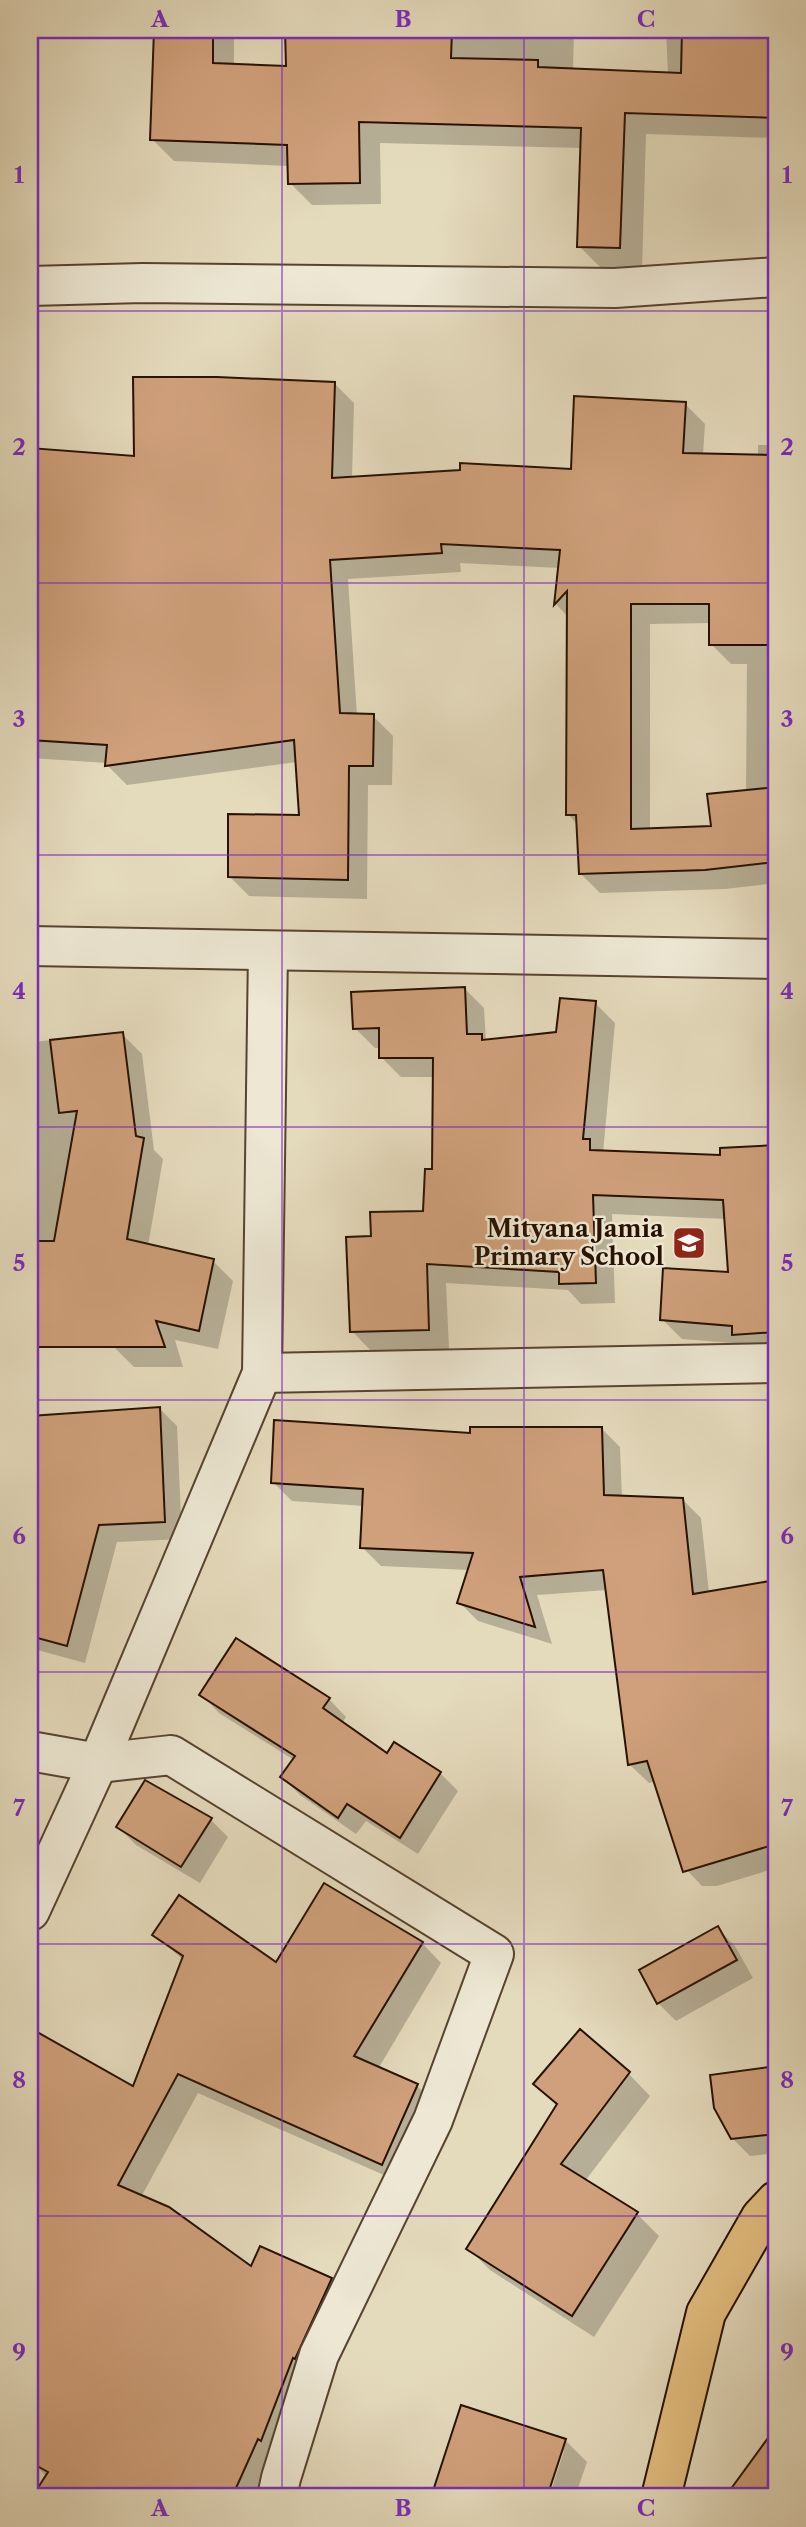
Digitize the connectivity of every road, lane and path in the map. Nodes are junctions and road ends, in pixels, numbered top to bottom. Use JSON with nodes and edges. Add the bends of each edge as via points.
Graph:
{"nodes":[{"id":1,"x":776,"y":278,"type":"edge"},
{"id":2,"x":30,"y":286,"type":"edge"},
{"id":3,"x":30,"y":946,"type":"edge"},
{"id":4,"x":268,"y":951,"type":"junction"},
{"id":5,"x":776,"y":960,"type":"edge"},
{"id":6,"x":776,"y":1363,"type":"edge"},
{"id":7,"x":262,"y":1373,"type":"junction"},
{"id":8,"x":30,"y":1751,"type":"edge"},
{"id":9,"x":98,"y":1763,"type":"junction"},
{"id":10,"x":30,"y":1911,"type":"edge"},
{"id":11,"x":776,"y":2201,"type":"edge"},
{"id":12,"x":277,"y":2497,"type":"edge"},
{"id":13,"x":661,"y":2497,"type":"edge"}],
"edges":[{"from":1,"to":2,"type":"street","via":[[615,288]]},
{"from":3,"to":4,"type":"street"},
{"from":4,"to":5,"type":"street"},
{"from":4,"to":7,"type":"street"},
{"from":6,"to":7,"type":"street"},
{"from":7,"to":9,"type":"street"},
{"from":8,"to":9,"type":"street"},
{"from":9,"to":10,"type":"street"},
{"from":9,"to":12,"type":"street","via":[[171,1755],[495,1954],[433,2120],[319,2355]]},
{"from":11,"to":13,"type":"main road","via":[[761,2217],[706,2313]]}]}
